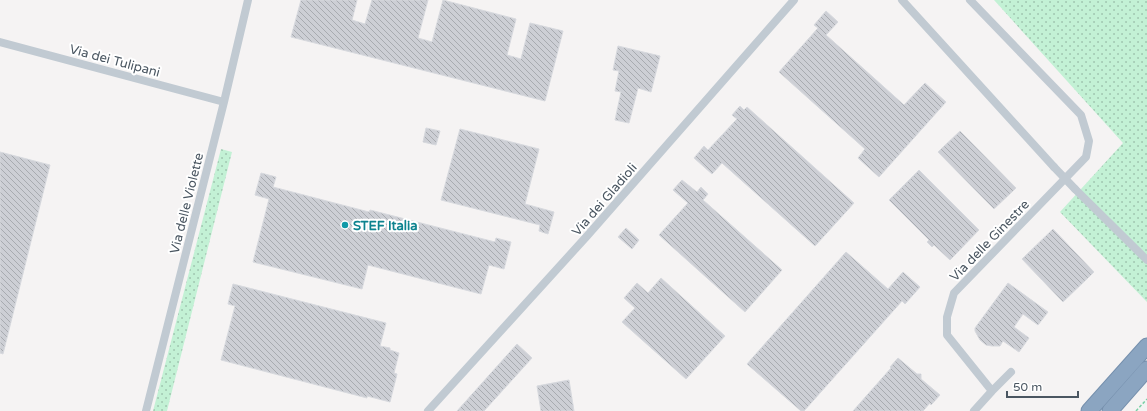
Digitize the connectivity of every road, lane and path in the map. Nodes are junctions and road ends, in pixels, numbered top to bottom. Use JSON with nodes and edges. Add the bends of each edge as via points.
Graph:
{"nodes":[{"id":1,"x":248,"y":0,"type":"edge"},
{"id":2,"x":794,"y":0,"type":"edge"},
{"id":3,"x":902,"y":0,"type":"edge"},
{"id":4,"x":970,"y":0,"type":"edge"},
{"id":5,"x":0,"y":42,"type":"edge"},
{"id":6,"x":224,"y":102,"type":"junction"},
{"id":7,"x":1147,"y":260,"type":"edge"},
{"id":8,"x":1147,"y":346,"type":"edge"},
{"id":9,"x":1147,"y":369,"type":"edge"},
{"id":10,"x":1011,"y":372,"type":"dead end"},
{"id":11,"x":992,"y":391,"type":"junction"},
{"id":12,"x":1147,"y":399,"type":"edge"},
{"id":13,"x":146,"y":411,"type":"edge"},
{"id":14,"x":428,"y":411,"type":"edge"},
{"id":15,"x":974,"y":411,"type":"edge"},
{"id":16,"x":1089,"y":411,"type":"edge"},
{"id":17,"x":1110,"y":411,"type":"edge"},
{"id":18,"x":1136,"y":411,"type":"edge"}],
"edges":[{"from":1,"to":6,"type":"street","name":"Via delle Violette"},
{"from":2,"to":14,"type":"street","name":"Via dei Gladioli","via":[[587,236]]},
{"from":3,"to":7,"type":"street","bridge":true,"via":[[1075,189]]},
{"from":4,"to":11,"type":"street","name":"Via delle Ginestre","via":[[1081,115],[1089,141],[1086,158],[954,294],[947,317],[947,335]]},
{"from":5,"to":6,"type":"street","name":"Via dei Tulipani"},
{"from":6,"to":13,"type":"street","name":"Via delle Violette"},
{"from":8,"to":16,"type":"highway"},
{"from":9,"to":17,"type":"highway"},
{"from":10,"to":11,"type":"street"},
{"from":11,"to":15,"type":"street"},
{"from":12,"to":18,"type":"path"}]}
